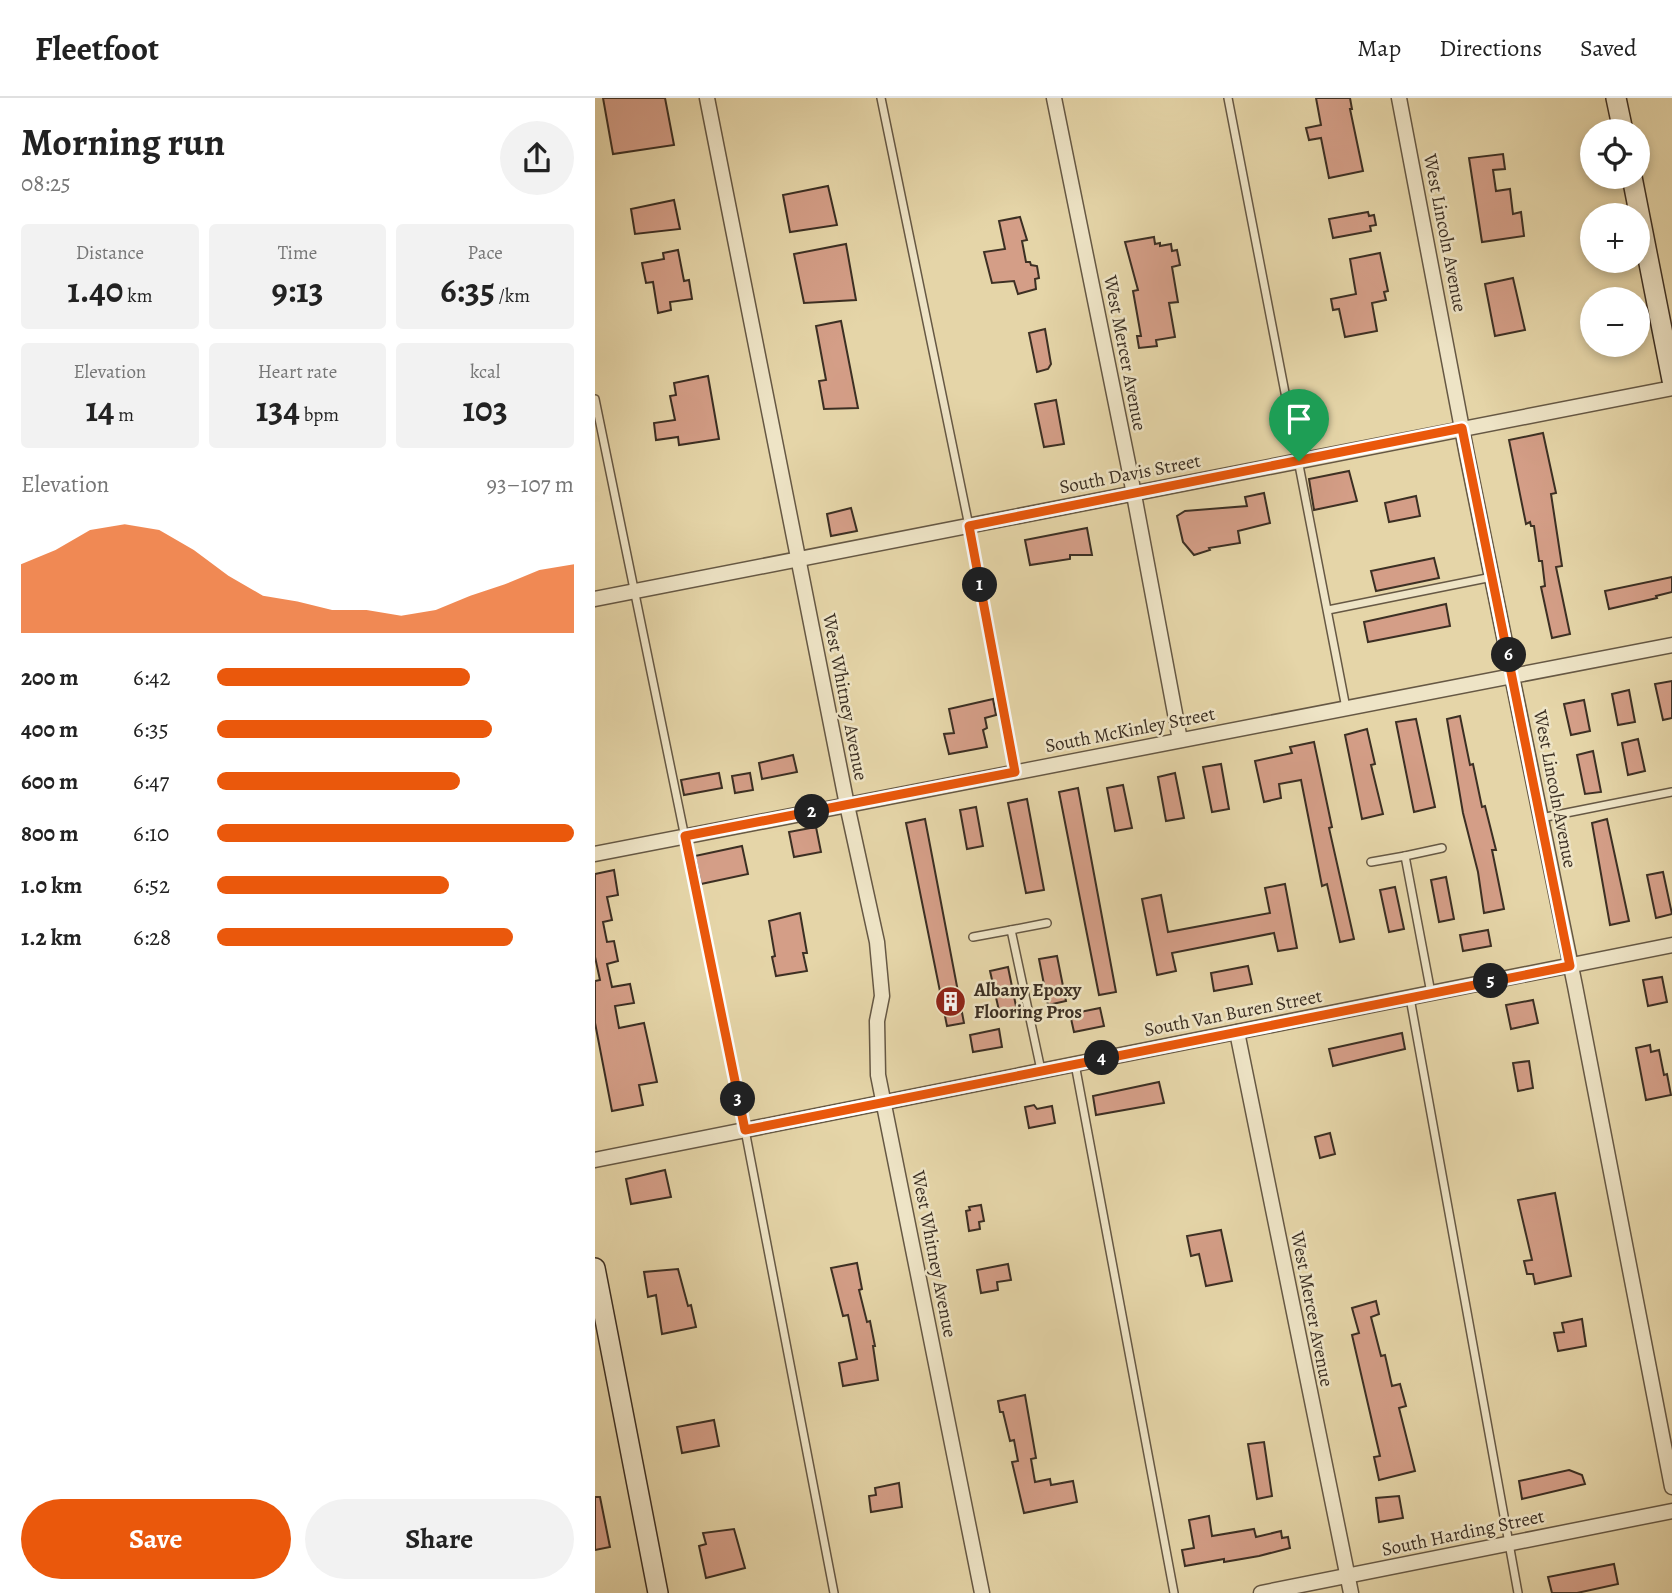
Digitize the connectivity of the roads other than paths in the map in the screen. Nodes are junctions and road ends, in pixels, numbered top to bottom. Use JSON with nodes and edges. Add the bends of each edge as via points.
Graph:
{"nodes":[{"id":1,"x":707,"y":98,"type":"edge"},
{"id":2,"x":881,"y":98,"type":"edge"},
{"id":3,"x":1054,"y":98,"type":"edge"},
{"id":4,"x":1228,"y":98,"type":"edge"},
{"id":5,"x":1399,"y":98,"type":"edge"},
{"id":6,"x":1616,"y":98,"type":"edge"},
{"id":7,"x":1620,"y":119,"type":"edge"},
{"id":8,"x":1634,"y":189,"type":"edge"},
{"id":9,"x":1672,"y":380,"type":"edge"},
{"id":10,"x":1672,"y":388,"type":"edge"},
{"id":11,"x":595,"y":398,"type":"edge"},
{"id":12,"x":1462,"y":428,"type":"junction"},
{"id":13,"x":1299,"y":461,"type":"junction"},
{"id":14,"x":1133,"y":493,"type":"junction"},
{"id":15,"x":969,"y":526,"type":"junction"},
{"id":16,"x":798,"y":560,"type":"junction"},
{"id":17,"x":1493,"y":577,"type":"junction"},
{"id":18,"x":634,"y":591,"type":"junction"},
{"id":19,"x":595,"y":599,"type":"edge"},
{"id":20,"x":1328,"y":610,"type":"junction"},
{"id":21,"x":1672,"y":645,"type":"edge"},
{"id":22,"x":1513,"y":676,"type":"junction"},
{"id":23,"x":1346,"y":708,"type":"junction"},
{"id":24,"x":1180,"y":740,"type":"junction"},
{"id":25,"x":1015,"y":772,"type":"junction"},
{"id":26,"x":1672,"y":792,"type":"edge"},
{"id":27,"x":847,"y":805,"type":"junction"},
{"id":28,"x":1541,"y":818,"type":"junction"},
{"id":29,"x":685,"y":836,"type":"junction"},
{"id":30,"x":1442,"y":848,"type":"dead end"},
{"id":31,"x":595,"y":854,"type":"edge"},
{"id":32,"x":1405,"y":856,"type":"junction"},
{"id":33,"x":1371,"y":862,"type":"dead end"},
{"id":34,"x":1047,"y":923,"type":"dead end"},
{"id":35,"x":1011,"y":930,"type":"junction"},
{"id":36,"x":973,"y":937,"type":"dead end"},
{"id":37,"x":1672,"y":945,"type":"edge"},
{"id":38,"x":1570,"y":966,"type":"junction"},
{"id":39,"x":1431,"y":993,"type":"junction"},
{"id":40,"x":1410,"y":997,"type":"junction"},
{"id":41,"x":1237,"y":1032,"type":"junction"},
{"id":42,"x":1075,"y":1064,"type":"junction"},
{"id":43,"x":1041,"y":1070,"type":"junction"},
{"id":44,"x":884,"y":1101,"type":"junction"},
{"id":45,"x":745,"y":1130,"type":"junction"},
{"id":46,"x":595,"y":1160,"type":"edge"},
{"id":47,"x":595,"y":1268,"type":"edge"},
{"id":48,"x":1672,"y":1487,"type":"edge"},
{"id":49,"x":1672,"y":1511,"type":"edge"},
{"id":50,"x":1509,"y":1544,"type":"junction"},
{"id":51,"x":1348,"y":1576,"type":"junction"},
{"id":52,"x":658,"y":1593,"type":"edge"},
{"id":53,"x":834,"y":1593,"type":"edge"},
{"id":54,"x":982,"y":1593,"type":"edge"},
{"id":55,"x":1174,"y":1593,"type":"edge"},
{"id":56,"x":1261,"y":1593,"type":"edge"},
{"id":57,"x":1350,"y":1593,"type":"edge"},
{"id":58,"x":1518,"y":1593,"type":"edge"}],
"edges":[{"from":1,"to":16,"type":"street","name":"West Whitney Avenue"},
{"from":2,"to":15,"type":"lane"},
{"from":3,"to":14,"type":"street","name":"West Mercer Avenue"},
{"from":4,"to":13,"type":"lane"},
{"from":5,"to":12,"type":"street","name":"West Lincoln Avenue"},
{"from":6,"to":7,"type":"street"},
{"from":8,"to":9,"type":"street"},
{"from":10,"to":12,"type":"street","name":"South Davis Street"},
{"from":11,"to":18,"type":"lane"},
{"from":12,"to":13,"type":"street","name":"South Davis Street"},
{"from":12,"to":17,"type":"street","name":"West Lincoln Avenue"},
{"from":13,"to":14,"type":"street","name":"South Davis Street"},
{"from":13,"to":20,"type":"lane"},
{"from":14,"to":15,"type":"street","name":"South Davis Street"},
{"from":14,"to":24,"type":"street","name":"West Mercer Avenue"},
{"from":15,"to":16,"type":"street","name":"South Davis Street"},
{"from":15,"to":25,"type":"lane"},
{"from":16,"to":18,"type":"street","name":"South Davis Street"},
{"from":16,"to":27,"type":"street","name":"West Whitney Avenue"},
{"from":17,"to":20,"type":"lane"},
{"from":17,"to":22,"type":"street","name":"West Lincoln Avenue"},
{"from":18,"to":19,"type":"street","name":"South Davis Street"},
{"from":18,"to":29,"type":"lane"},
{"from":20,"to":23,"type":"lane"},
{"from":21,"to":22,"type":"street","name":"South McKinley Street"},
{"from":22,"to":23,"type":"street","name":"South McKinley Street"},
{"from":22,"to":28,"type":"street","name":"West Lincoln Avenue"},
{"from":23,"to":24,"type":"street","name":"South McKinley Street"},
{"from":24,"to":25,"type":"street","name":"South McKinley Street"},
{"from":25,"to":27,"type":"street","name":"South McKinley Street"},
{"from":26,"to":28,"type":"lane"},
{"from":27,"to":29,"type":"street","name":"South McKinley Street"},
{"from":27,"to":44,"type":"street","name":"West Whitney Avenue","via":[[882,977],[876,1049]]},
{"from":28,"to":38,"type":"street","name":"West Lincoln Avenue"},
{"from":29,"to":31,"type":"street","name":"South McKinley Street"},
{"from":29,"to":45,"type":"lane"},
{"from":30,"to":32,"type":"lane"},
{"from":32,"to":33,"type":"lane"},
{"from":32,"to":39,"type":"lane"},
{"from":34,"to":35,"type":"lane"},
{"from":35,"to":36,"type":"lane"},
{"from":35,"to":43,"type":"lane"},
{"from":37,"to":38,"type":"street","name":"South Van Buren Street"},
{"from":38,"to":39,"type":"street","name":"South Van Buren Street"},
{"from":38,"to":48,"type":"street","name":"West Lincoln Avenue"},
{"from":39,"to":40,"type":"street","name":"South Van Buren Street"},
{"from":40,"to":41,"type":"street","name":"South Van Buren Street"},
{"from":40,"to":50,"type":"lane"},
{"from":41,"to":42,"type":"street","name":"South Van Buren Street"},
{"from":41,"to":51,"type":"street","name":"West Mercer Avenue"},
{"from":42,"to":43,"type":"street","name":"South Van Buren Street"},
{"from":42,"to":55,"type":"lane"},
{"from":43,"to":44,"type":"street","name":"South Van Buren Street"},
{"from":44,"to":45,"type":"street","name":"South Van Buren Street"},
{"from":44,"to":54,"type":"street","name":"West Whitney Avenue"},
{"from":45,"to":46,"type":"street","name":"South Van Buren Street"},
{"from":45,"to":53,"type":"lane"},
{"from":47,"to":52,"type":"street"},
{"from":49,"to":50,"type":"street","name":"South Harding Street"},
{"from":50,"to":51,"type":"street","name":"South Harding Street"},
{"from":50,"to":58,"type":"lane"},
{"from":51,"to":56,"type":"street","name":"South Harding Street"},
{"from":51,"to":57,"type":"street","name":"West Mercer Avenue"}]}
